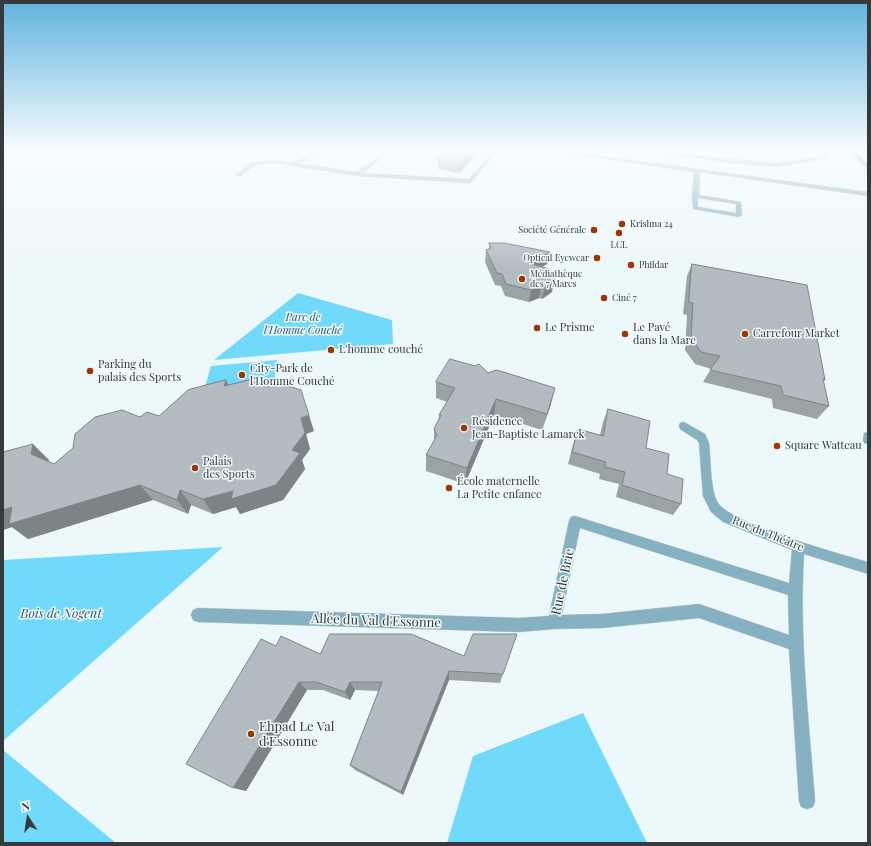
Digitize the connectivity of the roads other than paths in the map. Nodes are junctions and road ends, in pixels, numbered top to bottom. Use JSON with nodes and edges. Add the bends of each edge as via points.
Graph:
{"nodes":[{"id":1,"x":696,"y":190,"type":"edge"},
{"id":2,"x":843,"y":190,"type":"edge"},
{"id":3,"x":868,"y":194,"type":"edge"},
{"id":4,"x":696,"y":196,"type":"junction"},
{"id":5,"x":684,"y":426,"type":"dead end"},
{"id":6,"x":868,"y":436,"type":"edge"},
{"id":7,"x":868,"y":440,"type":"edge"},
{"id":8,"x":798,"y":547,"type":"junction"},
{"id":9,"x":868,"y":568,"type":"edge"},
{"id":10,"x":795,"y":591,"type":"junction"},
{"id":11,"x":198,"y":615,"type":"dead end"},
{"id":12,"x":554,"y":622,"type":"junction"},
{"id":13,"x":796,"y":644,"type":"junction"},
{"id":14,"x":807,"y":801,"type":"dead end"}],
"edges":[{"from":1,"to":4,"type":"street"},
{"from":2,"to":3,"type":"street"},
{"from":4,"to":4,"type":"street","via":[[739,203],[739,214],[694,208]]},
{"from":5,"to":8,"type":"street","name":"Rue du Théâtre","via":[[701,436],[704,443],[709,496],[715,508],[727,518]]},
{"from":6,"to":7,"type":"street"},
{"from":8,"to":9,"type":"street","name":"Rue du Théâtre"},
{"from":8,"to":10,"type":"street"},
{"from":10,"to":12,"type":"street","name":"Rue de Brie","via":[[575,521]]},
{"from":10,"to":13,"type":"street"},
{"from":11,"to":12,"type":"street","name":"Allée du Val d'Essonne","via":[[519,625]]},
{"from":12,"to":13,"type":"street","name":"Rue de Brie","via":[[602,621],[699,611]]},
{"from":13,"to":14,"type":"street"}]}
